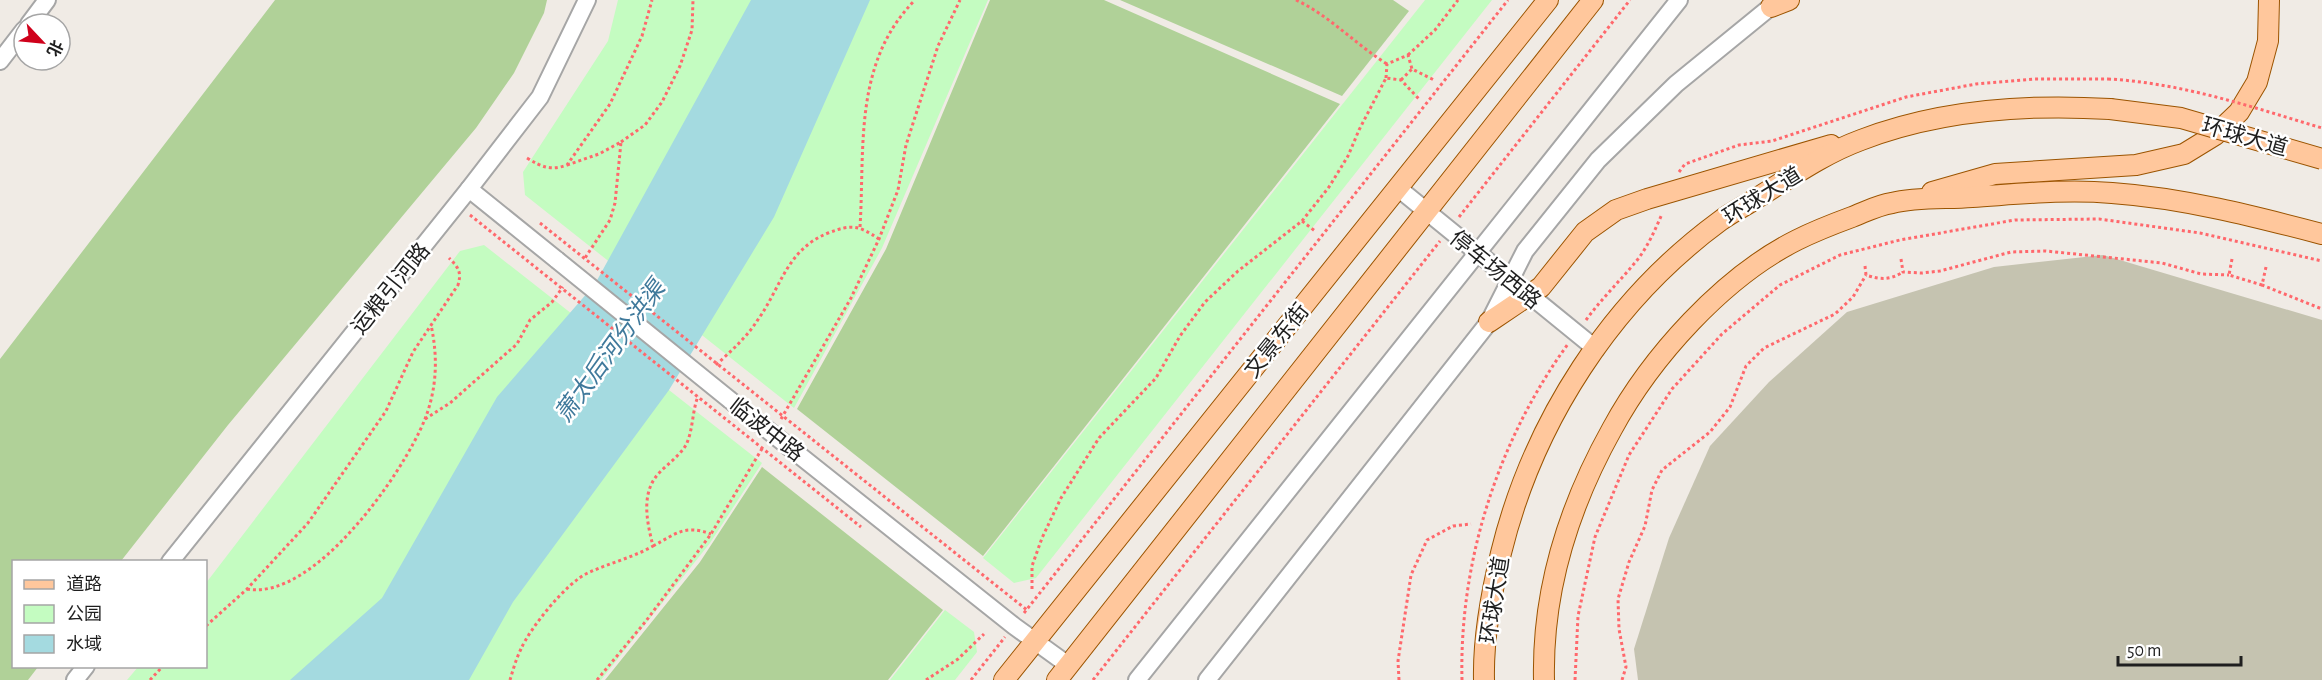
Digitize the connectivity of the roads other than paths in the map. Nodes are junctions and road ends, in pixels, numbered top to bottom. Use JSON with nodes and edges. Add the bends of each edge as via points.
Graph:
{"nodes":[{"id":1,"x":587,"y":0,"type":"edge"},
{"id":2,"x":1548,"y":0,"type":"edge"},
{"id":3,"x":1593,"y":0,"type":"edge"},
{"id":4,"x":1679,"y":0,"type":"edge"},
{"id":5,"x":2269,"y":0,"type":"edge"},
{"id":6,"x":1780,"y":2,"type":"edge"},
{"id":7,"x":12,"y":46,"type":"edge"},
{"id":8,"x":0,"y":61,"type":"edge"},
{"id":9,"x":1863,"y":139,"type":"junction"},
{"id":10,"x":2322,"y":159,"type":"edge"},
{"id":11,"x":1398,"y":188,"type":"junction"},
{"id":12,"x":469,"y":189,"type":"junction"},
{"id":13,"x":1892,"y":203,"type":"junction"},
{"id":14,"x":1426,"y":212,"type":"junction"},
{"id":15,"x":2322,"y":234,"type":"edge"},
{"id":16,"x":1477,"y":254,"type":"junction"},
{"id":17,"x":1510,"y":280,"type":"junction"},
{"id":18,"x":1529,"y":295,"type":"junction"},
{"id":19,"x":1489,"y":322,"type":"junction"},
{"id":20,"x":1596,"y":349,"type":"junction"},
{"id":21,"x":171,"y":560,"type":"edge"},
{"id":22,"x":1034,"y":642,"type":"junction"},
{"id":23,"x":84,"y":668,"type":"edge"},
{"id":24,"x":1062,"y":673,"type":"edge"},
{"id":25,"x":75,"y":680,"type":"edge"},
{"id":26,"x":1004,"y":680,"type":"edge"},
{"id":27,"x":1137,"y":680,"type":"edge"},
{"id":28,"x":1207,"y":680,"type":"edge"},
{"id":29,"x":1484,"y":680,"type":"edge"},
{"id":30,"x":1544,"y":680,"type":"edge"}],
"edges":[{"from":1,"to":12,"type":"street","name":"运粮引河路","via":[[540,97]]},
{"from":2,"to":11,"type":"main road","name":"文景东街"},
{"from":3,"to":14,"type":"main road","name":"文景东街"},
{"from":4,"to":16,"type":"street"},
{"from":5,"to":13,"type":"main road","via":[[2268,41],[2257,82],[2239,112],[2215,135],[2184,154],[2136,165],[1995,174]]},
{"from":6,"to":17,"type":"street","via":[[1676,84],[1598,160],[1525,251]]},
{"from":7,"to":8,"type":"street"},
{"from":9,"to":10,"type":"main road","name":"环球大道","bridge":true,"via":[[1903,127],[1985,112],[2066,106],[2181,118]]},
{"from":9,"to":18,"type":"main road","via":[[1820,147],[1616,210],[1585,232],[1541,287]]},
{"from":9,"to":20,"type":"main road","name":"环球大道","via":[[1837,149],[1722,219],[1660,272],[1631,302]]},
{"from":11,"to":14,"type":"street","name":"停车场西路"},
{"from":11,"to":22,"type":"main road","name":"文景东街"},
{"from":12,"to":21,"type":"street","name":"运粮引河路"},
{"from":12,"to":22,"type":"street","name":"临波中路","bridge":true},
{"from":13,"to":15,"type":"main road","via":[[2071,191],[2112,193],[2167,199]]},
{"from":13,"to":30,"type":"main road","via":[[1827,226],[1765,259],[1683,330],[1639,385],[1588,474],[1564,538],[1549,605]]},
{"from":14,"to":16,"type":"street","name":"停车场西路"},
{"from":14,"to":24,"type":"main road","name":"文景东街"},
{"from":16,"to":17,"type":"street","name":"停车场西路"},
{"from":16,"to":27,"type":"street"},
{"from":17,"to":18,"type":"street","name":"停车场西路"},
{"from":17,"to":19,"type":"street"},
{"from":18,"to":19,"type":"main road"},
{"from":18,"to":20,"type":"street","name":"停车场西路"},
{"from":19,"to":28,"type":"street"},
{"from":20,"to":29,"type":"main road","name":"环球大道","via":[[1544,433],[1512,511],[1493,584]]},
{"from":22,"to":24,"type":"street","name":"临波中路"},
{"from":22,"to":26,"type":"main road","name":"文景东街"},
{"from":23,"to":25,"type":"street"}]}
